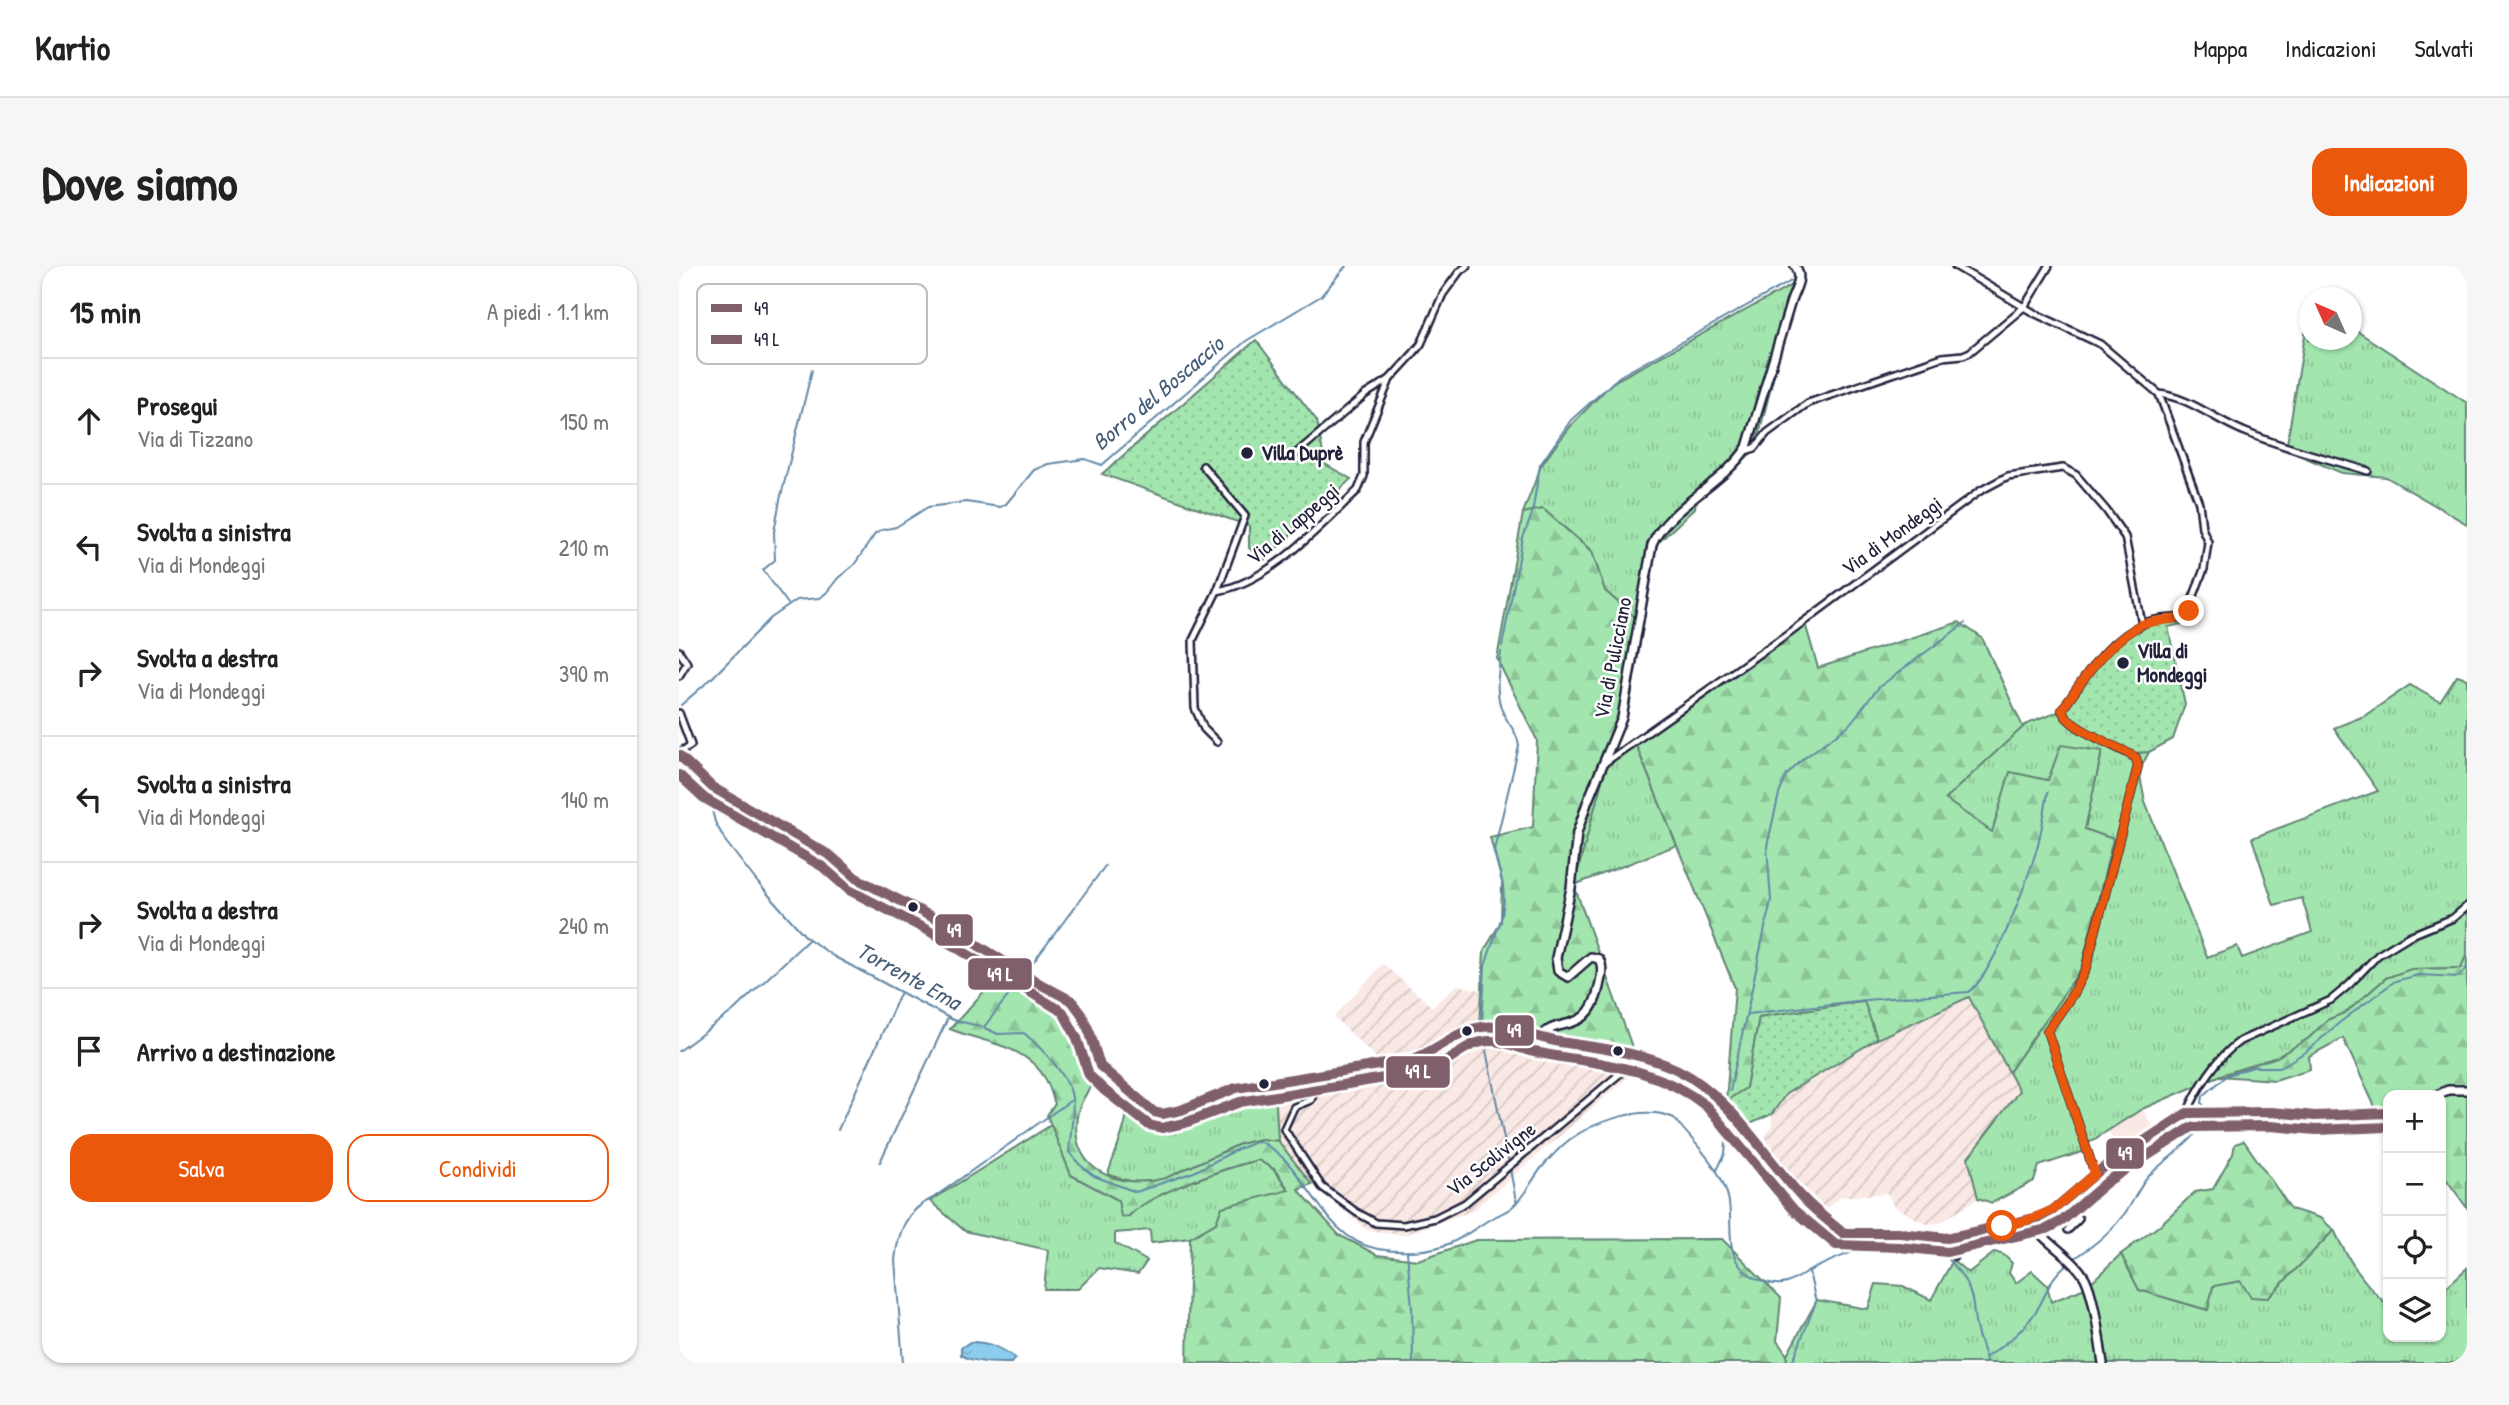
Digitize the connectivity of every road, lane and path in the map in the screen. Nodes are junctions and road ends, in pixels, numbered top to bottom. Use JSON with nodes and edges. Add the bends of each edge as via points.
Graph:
{"nodes":[{"id":1,"x":1467,"y":266,"type":"edge"},
{"id":2,"x":1795,"y":266,"type":"edge"},
{"id":3,"x":1955,"y":266,"type":"edge"},
{"id":4,"x":2049,"y":266,"type":"edge"},
{"id":5,"x":2032,"y":295,"type":"junction"},
{"id":6,"x":2015,"y":302,"type":"junction"},
{"id":7,"x":2024,"y":307,"type":"junction"},
{"id":8,"x":2034,"y":313,"type":"junction"},
{"id":9,"x":2013,"y":318,"type":"junction"},
{"id":10,"x":1390,"y":379,"type":"junction"},
{"id":11,"x":2158,"y":394,"type":"junction"},
{"id":12,"x":1745,"y":451,"type":"junction"},
{"id":13,"x":1293,"y":456,"type":"dead end"},
{"id":14,"x":1203,"y":466,"type":"dead end"},
{"id":15,"x":2368,"y":471,"type":"dead end"},
{"id":16,"x":1217,"y":592,"type":"junction"},
{"id":17,"x":2142,"y":624,"type":"junction"},
{"id":18,"x":679,"y":652,"type":"edge"},
{"id":19,"x":679,"y":677,"type":"edge"},
{"id":20,"x":679,"y":713,"type":"edge"},
{"id":21,"x":1217,"y":742,"type":"dead end"},
{"id":22,"x":679,"y":754,"type":"edge"},
{"id":23,"x":1603,"y":764,"type":"junction"},
{"id":24,"x":2467,"y":906,"type":"edge"},
{"id":25,"x":1539,"y":1039,"type":"junction"},
{"id":26,"x":1636,"y":1055,"type":"junction"},
{"id":27,"x":1307,"y":1075,"type":"junction"},
{"id":28,"x":2467,"y":1090,"type":"edge"},
{"id":29,"x":2446,"y":1091,"type":"edge"},
{"id":30,"x":2187,"y":1113,"type":"junction"},
{"id":31,"x":2383,"y":1113,"type":"edge"},
{"id":32,"x":2095,"y":1174,"type":"junction"},
{"id":33,"x":2061,"y":1203,"type":"junction"},
{"id":34,"x":2028,"y":1220,"type":"junction"},
{"id":35,"x":2068,"y":1230,"type":"dead end"},
{"id":36,"x":2036,"y":1232,"type":"junction"},
{"id":37,"x":1939,"y":1238,"type":"junction"},
{"id":38,"x":2103,"y":1363,"type":"edge"}],
"edges":[{"from":1,"to":10,"type":"street","name":"Via di Lappeggi","via":[[1443,293],[1421,344]]},
{"from":2,"to":12,"type":"main road","name":"Via di Pulicciano","via":[[1800,278]]},
{"from":3,"to":6,"type":"street"},
{"from":4,"to":5,"type":"street"},
{"from":5,"to":6,"type":"street"},
{"from":5,"to":7,"type":"street"},
{"from":6,"to":7,"type":"street"},
{"from":7,"to":8,"type":"street"},
{"from":7,"to":9,"type":"street"},
{"from":8,"to":9,"type":"street"},
{"from":8,"to":11,"type":"street","via":[[2100,344]]},
{"from":9,"to":12,"type":"street","via":[[1963,355],[1942,357],[1808,403],[1767,433],[1755,448]]},
{"from":10,"to":13,"type":"street","name":"Via di Lappeggi"},
{"from":10,"to":16,"type":"street","name":"Via di Lappeggi","via":[[1364,442],[1364,476],[1358,490],[1271,568]]},
{"from":11,"to":15,"type":"street","via":[[2193,405],[2267,441]]},
{"from":11,"to":17,"type":"street","via":[[2199,503],[2208,542],[2187,614]]},
{"from":12,"to":23,"type":"main road","name":"Via di Pulicciano","via":[[1653,541],[1625,703]]},
{"from":14,"to":16,"type":"street","name":"Via di Lappeggi","via":[[1245,516]]},
{"from":16,"to":21,"type":"street","name":"Via di Lappeggi","via":[[1193,640],[1195,708],[1204,729]]},
{"from":17,"to":23,"type":"street","name":"Via di Mondeggi","via":[[2125,537],[2076,475],[2063,468],[2008,476],[1980,491]]},
{"from":17,"to":32,"type":"street","via":[[2099,658],[2062,710],[2076,725],[2136,758],[2138,766],[2086,968],[2047,1031]]},
{"from":18,"to":19,"type":"street","via":[[687,663]]},
{"from":20,"to":22,"type":"street","via":[[691,745]]},
{"from":22,"to":27,"type":"main road","via":[[712,787],[831,856],[874,890],[936,919],[1072,1001],[1090,1033],[1100,1066],[1154,1111],[1170,1113],[1227,1090]]},
{"from":23,"to":25,"type":"main road","name":"Via di Pulicciano","via":[[1577,833],[1556,963],[1560,974],[1568,977],[1591,957],[1599,959],[1602,971],[1596,1000],[1582,1017]]},
{"from":24,"to":30,"type":"street","via":[[2453,918],[2378,955],[2331,1000],[2230,1047]]},
{"from":25,"to":26,"type":"main road"},
{"from":25,"to":27,"type":"main road","via":[[1482,1027],[1410,1060]]},
{"from":26,"to":27,"type":"street","name":"Via Scolivigne","via":[[1635,1061],[1465,1203],[1435,1218],[1404,1225],[1376,1223],[1356,1212],[1322,1187],[1296,1150],[1284,1129],[1293,1107],[1311,1100],[1315,1091]]},
{"from":26,"to":37,"type":"main road","via":[[1701,1082],[1804,1200],[1836,1229]]},
{"from":28,"to":29,"type":"main road"},
{"from":30,"to":31,"type":"main road"},
{"from":30,"to":32,"type":"main road"},
{"from":32,"to":33,"type":"main road"},
{"from":33,"to":34,"type":"main road"},
{"from":33,"to":35,"type":"street","via":[[2079,1219]]},
{"from":34,"to":36,"type":"main road"},
{"from":34,"to":37,"type":"main road"},
{"from":36,"to":37,"type":"street","via":[[1953,1253]]},
{"from":36,"to":38,"type":"main road","via":[[2084,1276]]}]}
